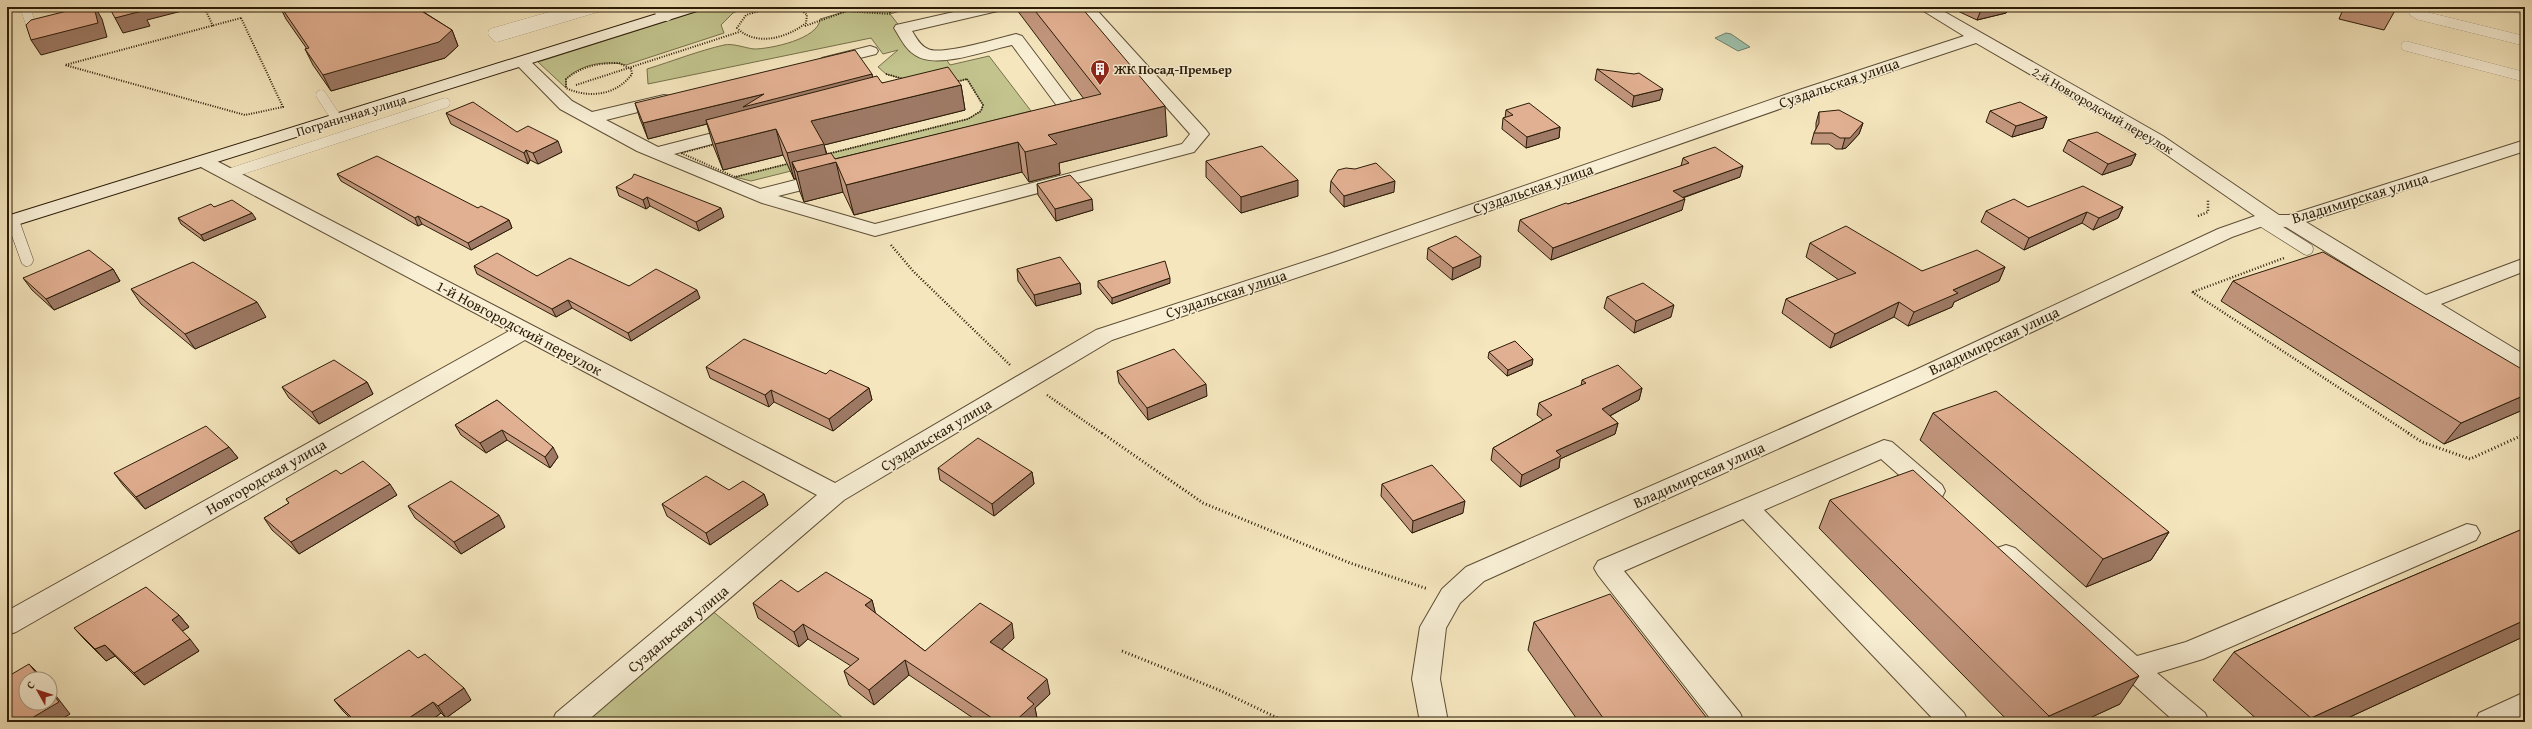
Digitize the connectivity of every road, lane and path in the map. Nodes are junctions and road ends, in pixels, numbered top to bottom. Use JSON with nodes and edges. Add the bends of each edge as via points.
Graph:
{"nodes":[{"id":1,"x":25,"y":7,"type":"edge"},
{"id":2,"x":204,"y":7,"type":"edge"},
{"id":3,"x":584,"y":7,"type":"edge"},
{"id":4,"x":598,"y":7,"type":"edge"},
{"id":5,"x":695,"y":7,"type":"edge"},
{"id":6,"x":754,"y":7,"type":"edge"},
{"id":7,"x":772,"y":7,"type":"edge"},
{"id":8,"x":791,"y":7,"type":"edge"},
{"id":9,"x":842,"y":7,"type":"edge"},
{"id":10,"x":861,"y":7,"type":"edge"},
{"id":11,"x":997,"y":7,"type":"edge"},
{"id":12,"x":1086,"y":7,"type":"edge"},
{"id":13,"x":1925,"y":7,"type":"edge"},
{"id":14,"x":2413,"y":7,"type":"edge"},
{"id":15,"x":2514,"y":7,"type":"edge"},
{"id":16,"x":757,"y":10,"type":"junction"},
{"id":17,"x":2525,"y":10,"type":"edge"},
{"id":18,"x":661,"y":11,"type":"edge"},
{"id":19,"x":847,"y":11,"type":"junction"},
{"id":20,"x":890,"y":14,"type":"dead end"},
{"id":21,"x":213,"y":26,"type":"junction"},
{"id":22,"x":802,"y":27,"type":"junction"},
{"id":23,"x":740,"y":32,"type":"junction"},
{"id":24,"x":34,"y":34,"type":"edge"},
{"id":25,"x":1976,"y":37,"type":"junction"},
{"id":26,"x":2525,"y":41,"type":"edge"},
{"id":27,"x":2406,"y":46,"type":"dead end"},
{"id":28,"x":870,"y":51,"type":"dead end"},
{"id":29,"x":522,"y":62,"type":"junction"},
{"id":30,"x":812,"y":65,"type":"edge"},
{"id":31,"x":629,"y":68,"type":"junction"},
{"id":32,"x":883,"y":71,"type":"dead end"},
{"id":33,"x":886,"y":74,"type":"junction"},
{"id":34,"x":2525,"y":76,"type":"edge"},
{"id":35,"x":906,"y":80,"type":"edge"},
{"id":36,"x":886,"y":82,"type":"edge"},
{"id":37,"x":926,"y":86,"type":"edge"},
{"id":38,"x":566,"y":88,"type":"junction"},
{"id":39,"x":933,"y":88,"type":"junction"},
{"id":40,"x":321,"y":95,"type":"dead end"},
{"id":41,"x":683,"y":95,"type":"edge"},
{"id":42,"x":445,"y":103,"type":"dead end"},
{"id":43,"x":590,"y":118,"type":"junction"},
{"id":44,"x":337,"y":119,"type":"junction"},
{"id":45,"x":1043,"y":124,"type":"edge"},
{"id":46,"x":758,"y":126,"type":"edge"},
{"id":47,"x":2525,"y":145,"type":"edge"},
{"id":48,"x":656,"y":153,"type":"junction"},
{"id":49,"x":203,"y":161,"type":"junction"},
{"id":50,"x":228,"y":174,"type":"junction"},
{"id":51,"x":843,"y":174,"type":"edge"},
{"id":52,"x":759,"y":195,"type":"junction"},
{"id":53,"x":2275,"y":221,"type":"junction"},
{"id":54,"x":10,"y":222,"type":"edge"},
{"id":55,"x":875,"y":230,"type":"junction"},
{"id":56,"x":2307,"y":249,"type":"joint"},
{"id":57,"x":27,"y":260,"type":"dead end"},
{"id":58,"x":2525,"y":264,"type":"edge"},
{"id":59,"x":2424,"y":303,"type":"junction"},
{"id":60,"x":525,"y":330,"type":"junction"},
{"id":61,"x":2525,"y":365,"type":"edge"},
{"id":62,"x":1028,"y":380,"type":"junction"},
{"id":63,"x":2525,"y":434,"type":"edge"},
{"id":64,"x":835,"y":494,"type":"junction"},
{"id":65,"x":1949,"y":505,"type":"edge"},
{"id":66,"x":1747,"y":508,"type":"junction"},
{"id":67,"x":2467,"y":533,"type":"dead end"},
{"id":68,"x":1990,"y":541,"type":"edge"},
{"id":69,"x":1451,"y":596,"type":"junction"},
{"id":70,"x":7,"y":624,"type":"edge"},
{"id":71,"x":1122,"y":652,"type":"dead end"},
{"id":72,"x":2133,"y":668,"type":"junction"},
{"id":73,"x":2525,"y":704,"type":"edge"},
{"id":74,"x":566,"y":722,"type":"edge"},
{"id":75,"x":1286,"y":722,"type":"edge"},
{"id":76,"x":1434,"y":722,"type":"edge"},
{"id":77,"x":1730,"y":722,"type":"edge"},
{"id":78,"x":1954,"y":722,"type":"edge"},
{"id":79,"x":2195,"y":722,"type":"edge"},
{"id":80,"x":2489,"y":722,"type":"edge"}],
"edges":[{"from":1,"to":24,"type":"lane"},
{"from":2,"to":21,"type":"path"},
{"from":3,"to":4,"type":"lane","via":[[493,33],[497,37]]},
{"from":5,"to":18,"type":"street","name":"Пограничная улица"},
{"from":6,"to":16,"type":"path"},
{"from":7,"to":16,"type":"path"},
{"from":8,"to":22,"type":"path","via":[[800,9],[807,15],[808,19]]},
{"from":9,"to":19,"type":"path"},
{"from":10,"to":19,"type":"path"},
{"from":11,"to":45,"type":"street","via":[[902,28],[914,46],[924,54],[939,56],[1016,39],[1074,116]]},
{"from":12,"to":55,"type":"street","via":[[1200,134],[1188,148]]},
{"from":13,"to":25,"type":"street","name":"2-й Новгородский переулок"},
{"from":14,"to":26,"type":"lane","via":[[2414,12],[2419,15]]},
{"from":15,"to":17,"type":"lane"},
{"from":16,"to":23,"type":"path","via":[[742,18],[737,28]]},
{"from":18,"to":29,"type":"street","name":"Пограничная улица"},
{"from":19,"to":20,"type":"path"},
{"from":19,"to":22,"type":"path"},
{"from":21,"to":21,"type":"path","via":[[241,18],[283,107],[245,115],[65,65]]},
{"from":22,"to":23,"type":"path","via":[[786,35],[769,38],[754,38]]},
{"from":23,"to":31,"type":"path"},
{"from":25,"to":53,"type":"street","name":"2-й Новгородский переулок","via":[[2157,140]]},
{"from":25,"to":62,"type":"street","name":"Суздальская улица","via":[[1339,257],[1104,335]]},
{"from":27,"to":34,"type":"lane"},
{"from":28,"to":30,"type":"street"},
{"from":29,"to":43,"type":"street","via":[[566,104]]},
{"from":29,"to":44,"type":"street","name":"Пограничная улица"},
{"from":31,"to":38,"type":"path"},
{"from":31,"to":38,"type":"path","via":[[609,63],[588,66],[566,79]]},
{"from":31,"to":38,"type":"path","via":[[632,74],[630,79],[614,89],[586,94],[571,92]]},
{"from":32,"to":33,"type":"path"},
{"from":33,"to":35,"type":"path"},
{"from":33,"to":36,"type":"path"},
{"from":37,"to":39,"type":"path"},
{"from":39,"to":39,"type":"path","via":[[967,79],[983,105],[981,111],[968,118],[735,176],[682,153]]},
{"from":40,"to":44,"type":"lane"},
{"from":41,"to":43,"type":"street"},
{"from":42,"to":50,"type":"lane"},
{"from":43,"to":48,"type":"street"},
{"from":44,"to":49,"type":"street","name":"Пограничная улица"},
{"from":46,"to":48,"type":"street"},
{"from":47,"to":53,"type":"street","name":"Владимирская улица"},
{"from":48,"to":52,"type":"street"},
{"from":49,"to":50,"type":"street","name":"1-й Новгородский переулок"},
{"from":49,"to":54,"type":"street","name":"Пограничная улица"},
{"from":50,"to":60,"type":"street","name":"1-й Новгородский переулок"},
{"from":51,"to":52,"type":"street"},
{"from":52,"to":55,"type":"street"},
{"from":53,"to":56,"type":"lane"},
{"from":53,"to":59,"type":"street","name":"2-й Новгородский переулок"},
{"from":53,"to":69,"type":"street","name":"Владимирская улица","via":[[2225,232],[1920,376],[1475,574]]},
{"from":54,"to":57,"type":"lane"},
{"from":55,"to":62,"type":"path","via":[[970,328]]},
{"from":56,"to":63,"type":"path","via":[[2192,292],[2422,442],[2470,459]]},
{"from":58,"to":59,"type":"street"},
{"from":59,"to":61,"type":"street","name":"2-й Новгородский переулок"},
{"from":60,"to":64,"type":"street","name":"1-й Новгородский переулок"},
{"from":60,"to":70,"type":"street","name":"Новгородская улица"},
{"from":62,"to":64,"type":"street","name":"Суздальская улица"},
{"from":62,"to":69,"type":"path","via":[[1103,436],[1203,503],[1350,563]]},
{"from":64,"to":74,"type":"street","name":"Суздальская улица"},
{"from":65,"to":66,"type":"street","via":[[1884,448]]},
{"from":66,"to":77,"type":"street","via":[[1607,568]]},
{"from":66,"to":78,"type":"street"},
{"from":67,"to":72,"type":"street","via":[[2193,651]]},
{"from":68,"to":72,"type":"street"},
{"from":69,"to":76,"type":"street","name":"Владимирская улица","via":[[1433,627],[1426,679]]},
{"from":71,"to":75,"type":"path","via":[[1219,690]]},
{"from":72,"to":79,"type":"street"},
{"from":73,"to":80,"type":"street"}]}
